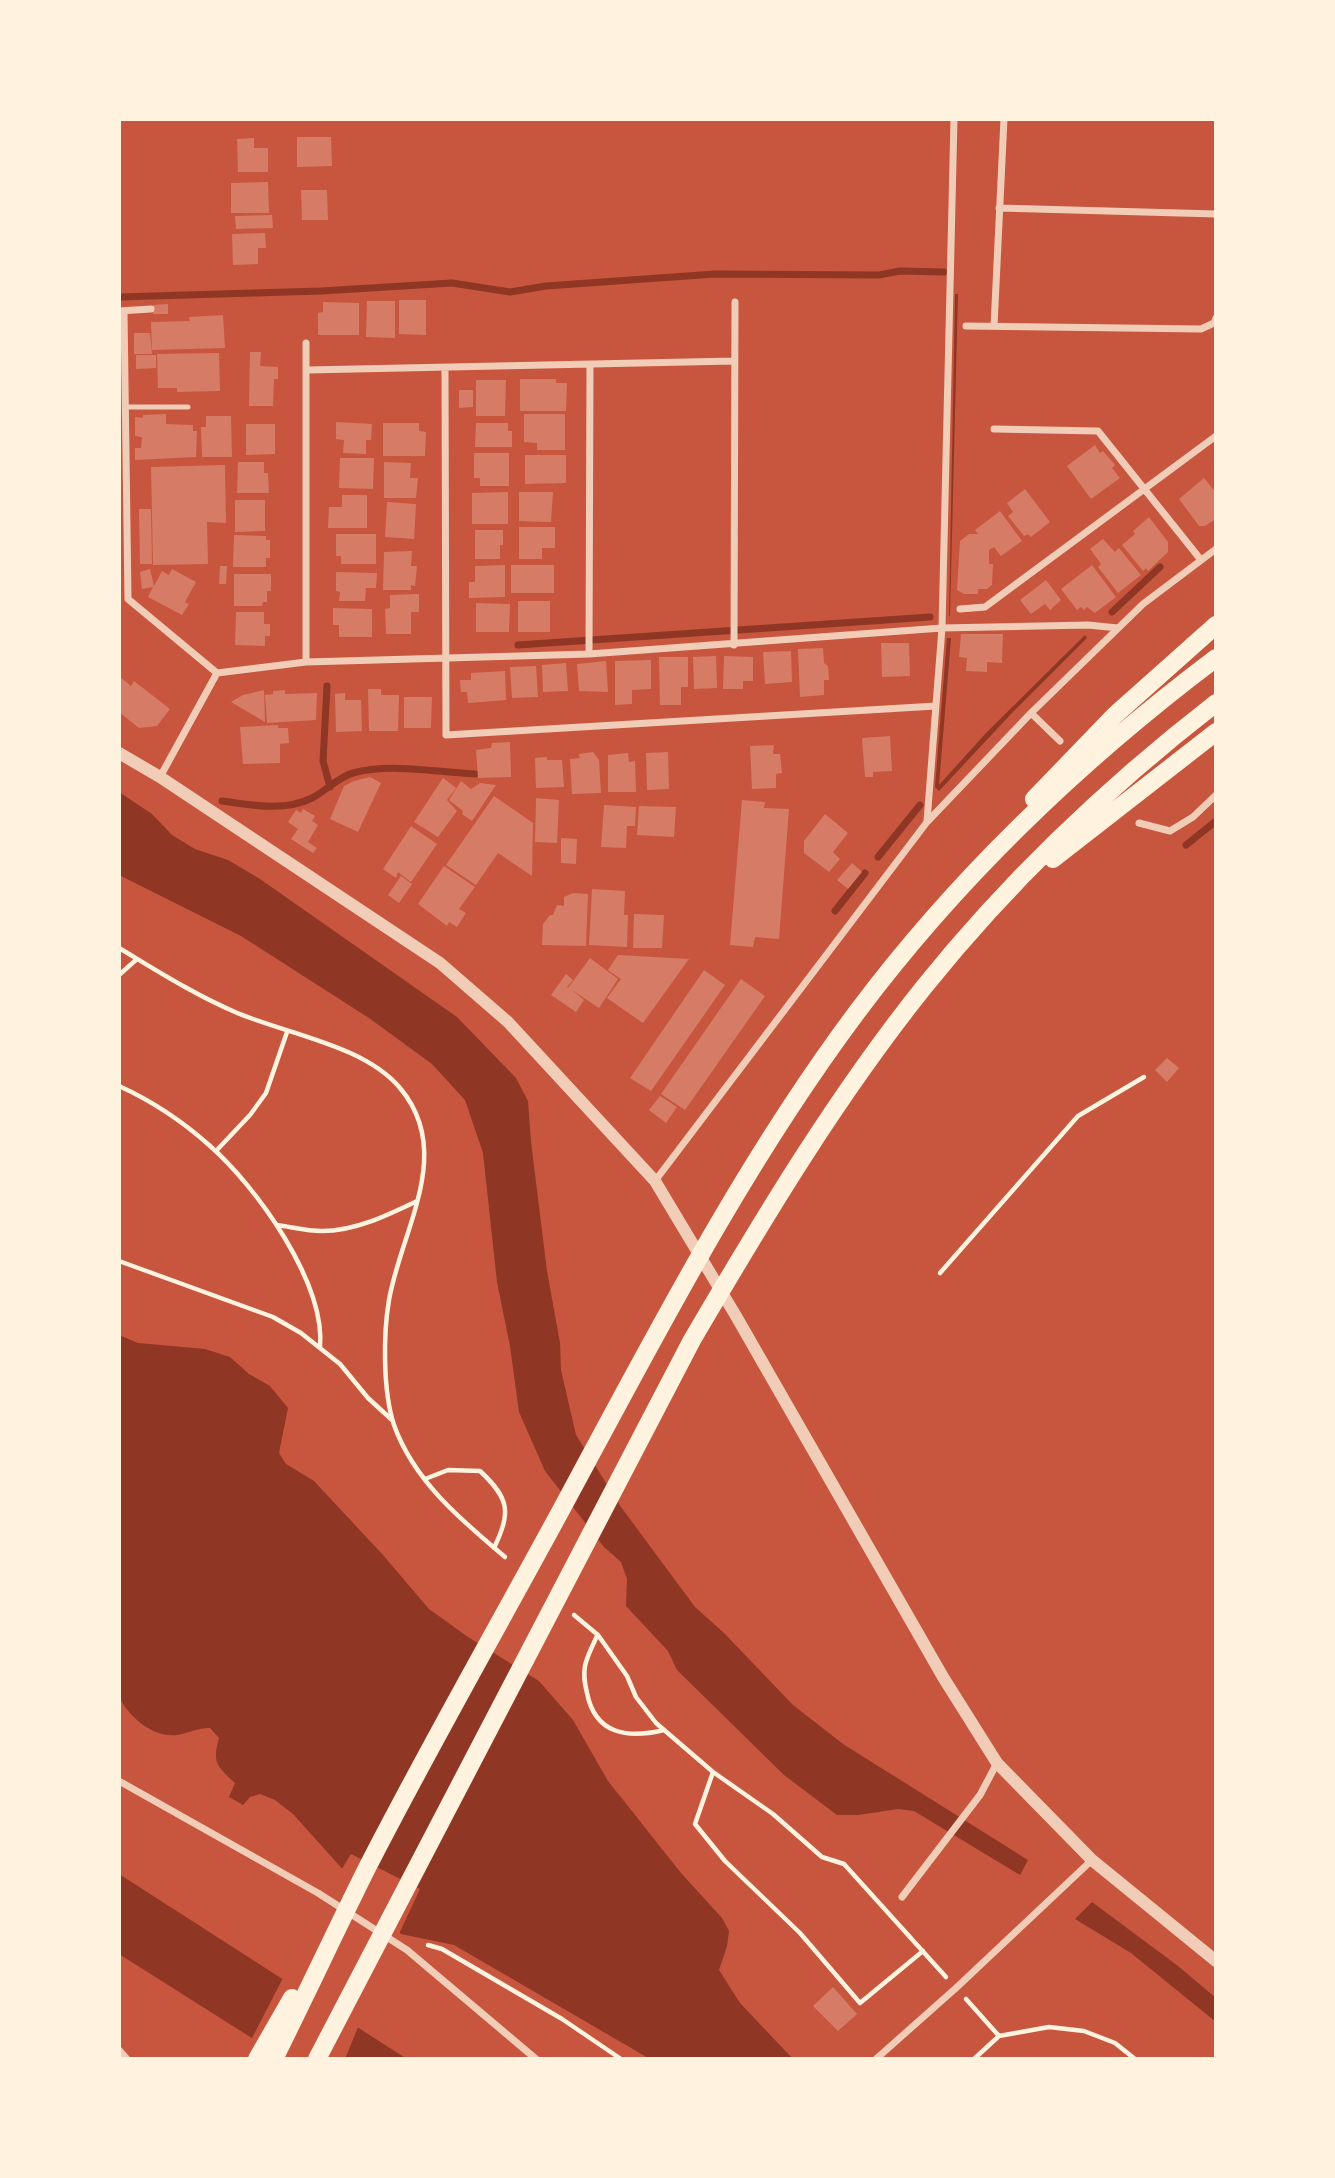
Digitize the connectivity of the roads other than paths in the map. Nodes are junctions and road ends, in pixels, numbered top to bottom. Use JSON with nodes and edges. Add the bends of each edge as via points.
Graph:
{"nodes":[{"id":1,"x":954,"y":119,"type":"edge"},
{"id":2,"x":1004,"y":119,"type":"edge"},
{"id":3,"x":999,"y":208,"type":"junction"},
{"id":4,"x":1216,"y":215,"type":"edge"},
{"id":5,"x":735,"y":302,"type":"dead end"},
{"id":6,"x":151,"y":309,"type":"dead end"},
{"id":7,"x":122,"y":311,"type":"edge"},
{"id":8,"x":1216,"y":318,"type":"edge"},
{"id":9,"x":966,"y":326,"type":"dead end"},
{"id":10,"x":993,"y":326,"type":"junction"},
{"id":11,"x":306,"y":343,"type":"dead end"},
{"id":12,"x":734,"y":361,"type":"junction"},
{"id":13,"x":590,"y":365,"type":"junction"},
{"id":14,"x":445,"y":368,"type":"junction"},
{"id":15,"x":308,"y":370,"type":"junction"},
{"id":16,"x":126,"y":407,"type":"junction"},
{"id":17,"x":188,"y":407,"type":"dead end"},
{"id":18,"x":993,"y":429,"type":"dead end"},
{"id":19,"x":1216,"y":436,"type":"edge"},
{"id":20,"x":1146,"y":489,"type":"junction"},
{"id":21,"x":1216,"y":549,"type":"edge"},
{"id":22,"x":1201,"y":560,"type":"junction"},
{"id":23,"x":960,"y":609,"type":"dead end"},
{"id":24,"x":1216,"y":625,"type":"edge"},
{"id":25,"x":942,"y":628,"type":"junction"},
{"id":26,"x":1118,"y":628,"type":"junction"},
{"id":27,"x":734,"y":645,"type":"junction"},
{"id":28,"x":589,"y":654,"type":"junction"},
{"id":29,"x":1216,"y":658,"type":"edge"},
{"id":30,"x":445,"y":660,"type":"junction"},
{"id":31,"x":306,"y":662,"type":"junction"},
{"id":32,"x":217,"y":673,"type":"junction"},
{"id":33,"x":1216,"y":703,"type":"edge"},
{"id":34,"x":936,"y":706,"type":"junction"},
{"id":35,"x":1031,"y":713,"type":"junction"},
{"id":36,"x":1216,"y":732,"type":"edge"},
{"id":37,"x":1060,"y":741,"type":"dead end"},
{"id":38,"x":119,"y":753,"type":"edge"},
{"id":39,"x":160,"y":777,"type":"junction"},
{"id":40,"x":1216,"y":795,"type":"edge"},
{"id":41,"x":927,"y":822,"type":"junction"},
{"id":42,"x":1139,"y":823,"type":"dead end"},
{"id":43,"x":970,"y":878,"type":"junction"},
{"id":44,"x":998,"y":902,"type":"junction"},
{"id":45,"x":655,"y":1181,"type":"junction"},
{"id":46,"x":997,"y":1763,"type":"junction"},
{"id":47,"x":119,"y":1781,"type":"edge"},
{"id":48,"x":1092,"y":1860,"type":"junction"},
{"id":49,"x":369,"y":1864,"type":"junction"},
{"id":50,"x":407,"y":1883,"type":"junction"},
{"id":51,"x":902,"y":1897,"type":"dead end"},
{"id":52,"x":1216,"y":1961,"type":"edge"},
{"id":53,"x":119,"y":2050,"type":"edge"},
{"id":54,"x":127,"y":2059,"type":"edge"},
{"id":55,"x":257,"y":2059,"type":"edge"},
{"id":56,"x":274,"y":2059,"type":"edge"},
{"id":57,"x":317,"y":2059,"type":"edge"},
{"id":58,"x":331,"y":2059,"type":"edge"},
{"id":59,"x":536,"y":2059,"type":"edge"},
{"id":60,"x":876,"y":2059,"type":"edge"}],
"edges":[{"from":1,"to":25,"type":"street"},
{"from":2,"to":3,"type":"street"},
{"from":3,"to":4,"type":"street"},
{"from":3,"to":10,"type":"street"},
{"from":5,"to":12,"type":"street"},
{"from":6,"to":7,"type":"street"},
{"from":7,"to":16,"type":"street"},
{"from":8,"to":10,"type":"street","via":[[1200,329]]},
{"from":9,"to":10,"type":"street"},
{"from":11,"to":15,"type":"street"},
{"from":12,"to":13,"type":"street"},
{"from":12,"to":27,"type":"street"},
{"from":13,"to":14,"type":"street"},
{"from":13,"to":28,"type":"street"},
{"from":14,"to":15,"type":"street"},
{"from":14,"to":30,"type":"street"},
{"from":15,"to":31,"type":"street"},
{"from":16,"to":17,"type":"lane"},
{"from":16,"to":32,"type":"street","via":[[128,599]]},
{"from":18,"to":20,"type":"street","via":[[1098,431]]},
{"from":19,"to":20,"type":"street"},
{"from":20,"to":22,"type":"street"},
{"from":20,"to":23,"type":"street","via":[[985,607]]},
{"from":21,"to":22,"type":"street"},
{"from":22,"to":26,"type":"street"},
{"from":24,"to":43,"type":"highway","via":[[1064,766]]},
{"from":25,"to":26,"type":"street"},
{"from":25,"to":27,"type":"street"},
{"from":25,"to":34,"type":"street"},
{"from":26,"to":35,"type":"street"},
{"from":27,"to":28,"type":"street"},
{"from":28,"to":30,"type":"street"},
{"from":29,"to":43,"type":"highway","via":[[1102,750]]},
{"from":30,"to":31,"type":"street"},
{"from":30,"to":34,"type":"street","via":[[446,735]]},
{"from":31,"to":32,"type":"street"},
{"from":32,"to":39,"type":"street"},
{"from":33,"to":44,"type":"highway","via":[[1104,796]]},
{"from":34,"to":41,"type":"street"},
{"from":35,"to":37,"type":"street"},
{"from":35,"to":41,"type":"street"},
{"from":36,"to":44,"type":"highway"},
{"from":38,"to":39,"type":"street"},
{"from":39,"to":45,"type":"street","via":[[440,963],[508,1022]]},
{"from":40,"to":42,"type":"street","via":[[1170,831]]},
{"from":41,"to":45,"type":"street"},
{"from":43,"to":49,"type":"highway","via":[[857,1012],[740,1188]]},
{"from":44,"to":50,"type":"highway","via":[[895,1024],[837,1106],[703,1321]]},
{"from":45,"to":46,"type":"street"},
{"from":46,"to":48,"type":"street"},
{"from":46,"to":51,"type":"street","via":[[980,1795]]},
{"from":47,"to":59,"type":"street","via":[[318,1893],[399,1945]]},
{"from":48,"to":52,"type":"street"},
{"from":48,"to":60,"type":"street"},
{"from":49,"to":55,"type":"highway"},
{"from":49,"to":56,"type":"highway"},
{"from":50,"to":57,"type":"highway"},
{"from":50,"to":58,"type":"highway"},
{"from":53,"to":54,"type":"street"}]}
